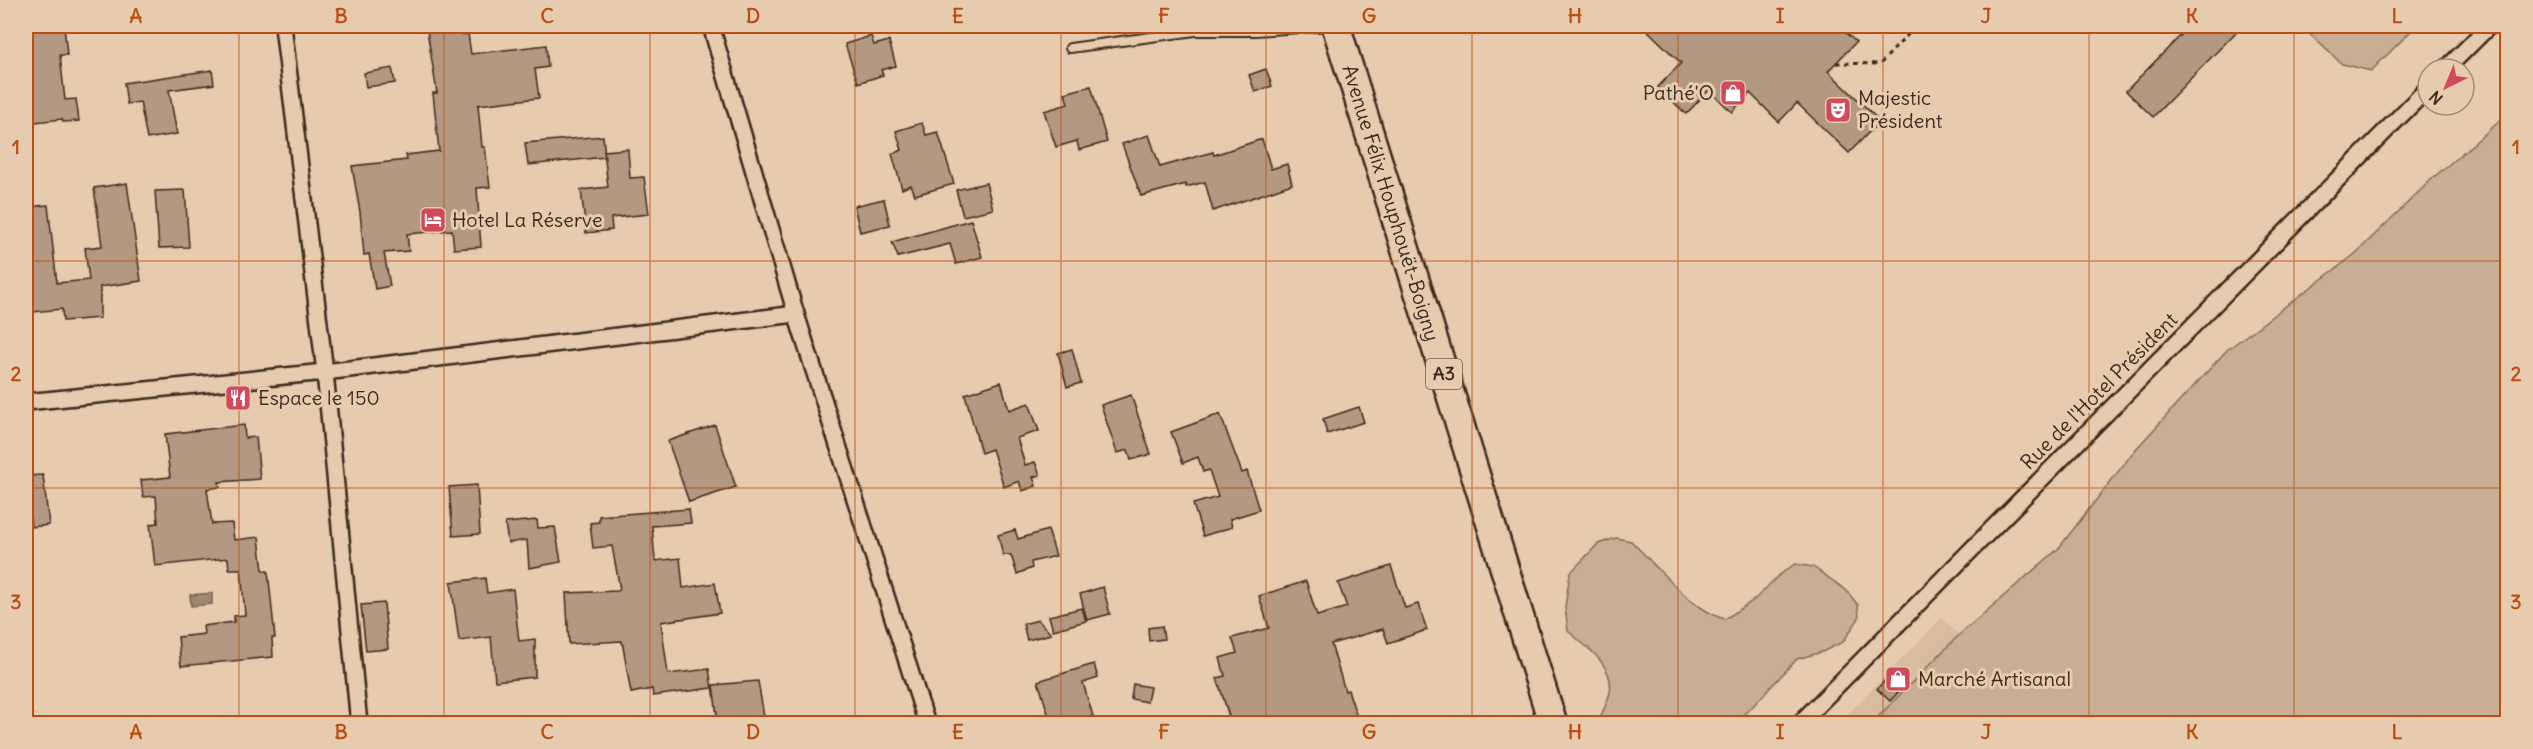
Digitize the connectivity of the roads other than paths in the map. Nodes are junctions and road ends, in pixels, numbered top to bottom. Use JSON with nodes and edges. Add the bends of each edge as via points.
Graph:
{"nodes":[{"id":1,"x":283,"y":26,"type":"edge"},
{"id":2,"x":711,"y":26,"type":"edge"},
{"id":3,"x":1336,"y":26,"type":"edge"},
{"id":4,"x":2489,"y":26,"type":"edge"},
{"id":5,"x":1070,"y":48,"type":"dead end"},
{"id":6,"x":2458,"y":57,"type":"edge"},
{"id":7,"x":2416,"y":100,"type":"edge"},
{"id":8,"x":796,"y":314,"type":"junction"},
{"id":9,"x":325,"y":372,"type":"junction"},
{"id":10,"x":26,"y":402,"type":"edge"},
{"id":11,"x":359,"y":723,"type":"edge"},
{"id":12,"x":927,"y":723,"type":"edge"},
{"id":13,"x":1553,"y":723,"type":"edge"},
{"id":14,"x":1799,"y":723,"type":"edge"}],
"edges":[{"from":1,"to":9,"type":"street"},
{"from":2,"to":8,"type":"street"},
{"from":3,"to":5,"type":"lane","via":[[1195,31]]},
{"from":3,"to":13,"type":"highway","name":"Avenue Félix Houphouët-Boigny","number":"A3"},
{"from":4,"to":6,"type":"street"},
{"from":7,"to":14,"type":"street","name":"Rue de l'Hotel Président"},
{"from":8,"to":9,"type":"street"},
{"from":8,"to":12,"type":"street"},
{"from":9,"to":10,"type":"street"},
{"from":9,"to":11,"type":"street"}]}
